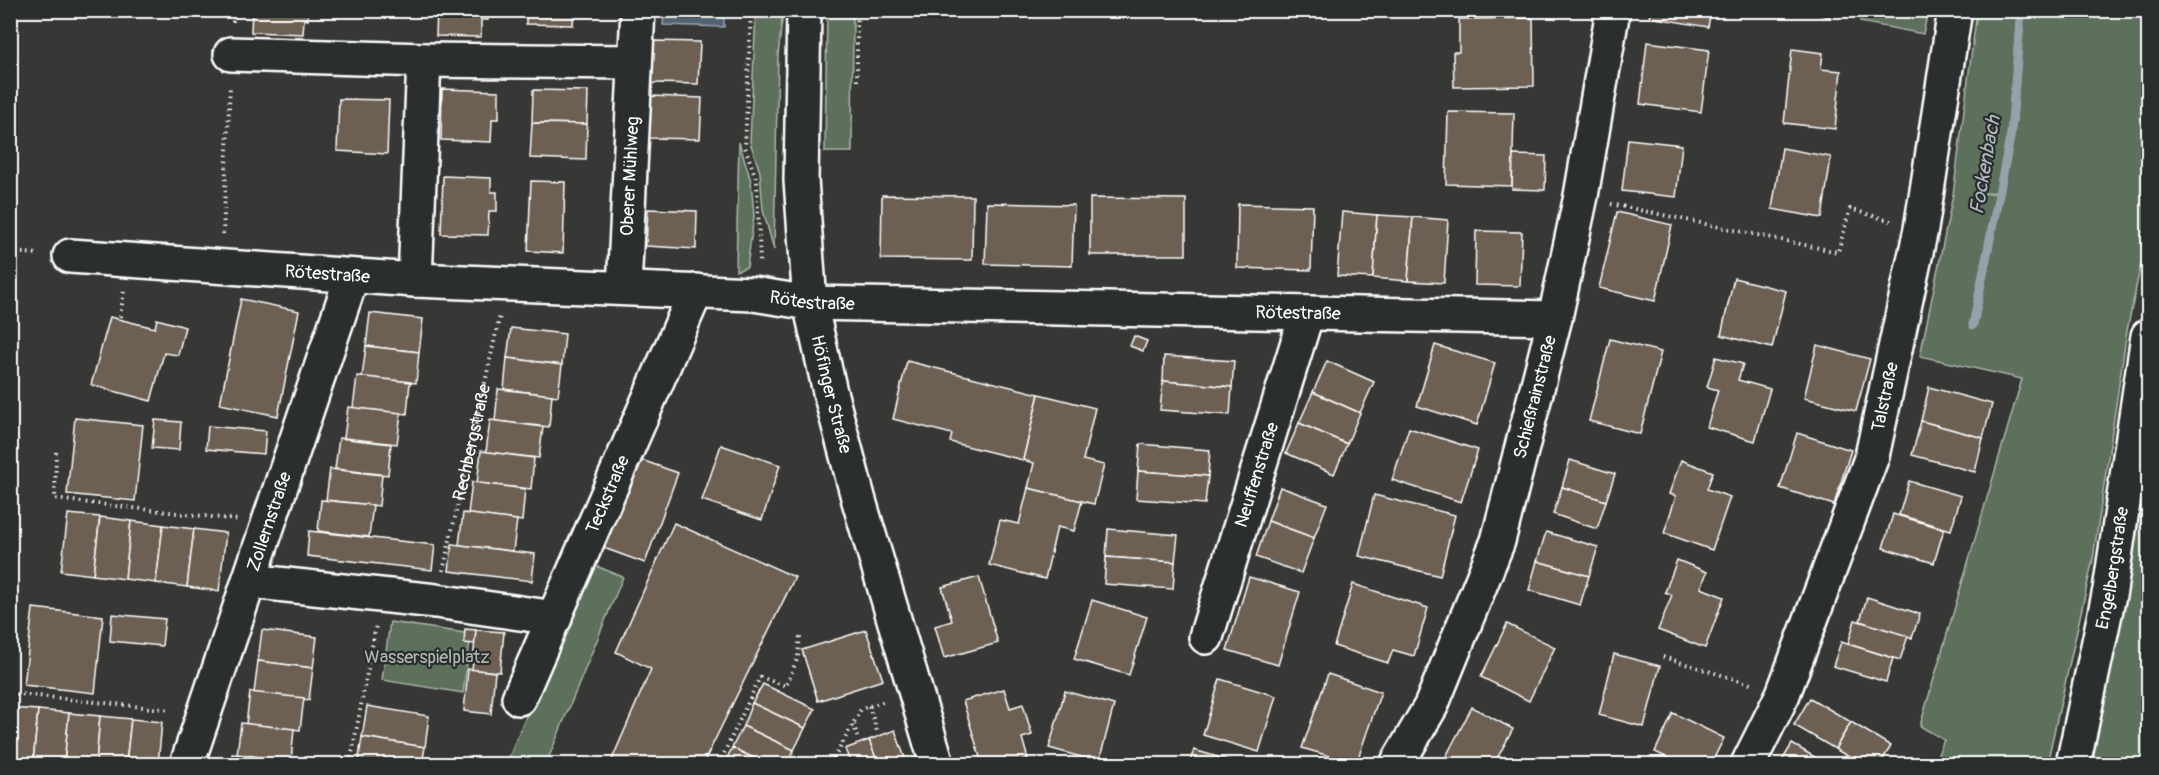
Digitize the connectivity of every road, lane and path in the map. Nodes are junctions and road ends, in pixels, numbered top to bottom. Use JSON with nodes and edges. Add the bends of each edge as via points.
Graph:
{"nodes":[{"id":1,"x":233,"y":10,"type":"edge"},
{"id":2,"x":638,"y":10,"type":"edge"},
{"id":3,"x":751,"y":10,"type":"edge"},
{"id":4,"x":804,"y":10,"type":"edge"},
{"id":5,"x":857,"y":10,"type":"edge"},
{"id":6,"x":1613,"y":10,"type":"edge"},
{"id":7,"x":1955,"y":10,"type":"edge"},
{"id":8,"x":231,"y":54,"type":"junction"},
{"id":9,"x":424,"y":60,"type":"junction"},
{"id":10,"x":635,"y":62,"type":"junction"},
{"id":11,"x":857,"y":81,"type":"dead end"},
{"id":12,"x":1581,"y":196,"type":"junction"},
{"id":13,"x":1921,"y":229,"type":"junction"},
{"id":14,"x":70,"y":256,"type":"dead end"},
{"id":15,"x":221,"y":267,"type":"junction"},
{"id":16,"x":352,"y":276,"type":"junction"},
{"id":17,"x":415,"y":280,"type":"junction"},
{"id":18,"x":507,"y":285,"type":"junction"},
{"id":19,"x":624,"y":288,"type":"junction"},
{"id":20,"x":696,"y":291,"type":"junction"},
{"id":21,"x":753,"y":294,"type":"junction"},
{"id":22,"x":810,"y":303,"type":"junction"},
{"id":23,"x":1306,"y":313,"type":"junction"},
{"id":24,"x":1555,"y":318,"type":"junction"},
{"id":25,"x":2148,"y":336,"type":"edge"},
{"id":26,"x":56,"y":452,"type":"dead end"},
{"id":27,"x":268,"y":523,"type":"junction"},
{"id":28,"x":249,"y":581,"type":"junction"},
{"id":29,"x":382,"y":595,"type":"junction"},
{"id":30,"x":436,"y":601,"type":"junction"},
{"id":31,"x":555,"y":618,"type":"junction"},
{"id":32,"x":800,"y":634,"type":"dead end"},
{"id":33,"x":1206,"y":637,"type":"dead end"},
{"id":34,"x":11,"y":642,"type":"edge"},
{"id":35,"x":10,"y":648,"type":"edge"},
{"id":36,"x":1663,"y":657,"type":"dead end"},
{"id":37,"x":914,"y":691,"type":"junction"},
{"id":38,"x":10,"y":693,"type":"edge"},
{"id":39,"x":1783,"y":694,"type":"junction"},
{"id":40,"x":519,"y":698,"type":"dead end"},
{"id":41,"x":869,"y":706,"type":"junction"},
{"id":42,"x":204,"y":713,"type":"junction"},
{"id":43,"x":854,"y":723,"type":"junction"},
{"id":44,"x":878,"y":734,"type":"dead end"},
{"id":45,"x":858,"y":740,"type":"dead end"},
{"id":46,"x":187,"y":765,"type":"edge"},
{"id":47,"x":350,"y":765,"type":"edge"},
{"id":48,"x":719,"y":765,"type":"edge"},
{"id":49,"x":831,"y":765,"type":"edge"},
{"id":50,"x":936,"y":765,"type":"edge"},
{"id":51,"x":1397,"y":765,"type":"edge"},
{"id":52,"x":1748,"y":765,"type":"edge"},
{"id":53,"x":2073,"y":765,"type":"edge"}],
"edges":[{"from":1,"to":8,"type":"path"},
{"from":2,"to":10,"type":"street","name":"Oberer Mühlweg"},
{"from":3,"to":21,"type":"path","via":[[745,147],[757,181],[762,254]]},
{"from":4,"to":22,"type":"street","name":"Höfinger Straße","via":[[801,180]]},
{"from":5,"to":11,"type":"path"},
{"from":6,"to":12,"type":"street","name":"Schießrainstraße"},
{"from":7,"to":13,"type":"street","name":"Talstraße"},
{"from":8,"to":9,"type":"street"},
{"from":8,"to":15,"type":"path"},
{"from":9,"to":10,"type":"street"},
{"from":9,"to":17,"type":"street"},
{"from":10,"to":19,"type":"street","name":"Oberer Mühlweg"},
{"from":12,"to":13,"type":"path","via":[[1838,252],[1850,209]]},
{"from":12,"to":24,"type":"street","name":"Schießrainstraße"},
{"from":13,"to":39,"type":"street","name":"Talstraße","via":[[1872,456]]},
{"from":14,"to":15,"type":"street","name":"Rötestraße"},
{"from":15,"to":16,"type":"street","name":"Rötestraße"},
{"from":16,"to":17,"type":"street","name":"Rötestraße"},
{"from":16,"to":27,"type":"street","name":"Zollernstraße"},
{"from":17,"to":18,"type":"street","name":"Rötestraße"},
{"from":18,"to":19,"type":"street","name":"Rötestraße"},
{"from":18,"to":30,"type":"path","name":"Rechbergstraße"},
{"from":19,"to":20,"type":"street","name":"Rötestraße"},
{"from":20,"to":21,"type":"street","name":"Rötestraße"},
{"from":20,"to":31,"type":"street","name":"Teckstraße"},
{"from":21,"to":22,"type":"street","name":"Rötestraße"},
{"from":22,"to":23,"type":"street","name":"Rötestraße"},
{"from":22,"to":37,"type":"street","name":"Höfinger Straße","via":[[830,392]]},
{"from":23,"to":24,"type":"street","name":"Rötestraße"},
{"from":23,"to":33,"type":"street","name":"Neuffenstraße"},
{"from":24,"to":51,"type":"street","name":"Schießrainstraße","via":[[1498,541],[1431,706]]},
{"from":25,"to":53,"type":"street","name":"Engelbergstraße","via":[[2109,590]]},
{"from":26,"to":27,"type":"path","via":[[55,499]]},
{"from":27,"to":28,"type":"street","name":"Zollernstraße"},
{"from":28,"to":29,"type":"street"},
{"from":28,"to":42,"type":"street","name":"Zollernstraße"},
{"from":29,"to":30,"type":"street"},
{"from":29,"to":47,"type":"path"},
{"from":30,"to":31,"type":"street"},
{"from":31,"to":40,"type":"street","name":"Teckstraße"},
{"from":32,"to":48,"type":"path","via":[[798,657],[786,686],[760,677]]},
{"from":34,"to":35,"type":"path"},
{"from":36,"to":39,"type":"path"},
{"from":37,"to":41,"type":"path"},
{"from":37,"to":50,"type":"street","name":"Höfinger Straße"},
{"from":38,"to":42,"type":"path"},
{"from":39,"to":52,"type":"street","name":"Talstraße"},
{"from":41,"to":43,"type":"path","via":[[861,709]]},
{"from":41,"to":44,"type":"path"},
{"from":42,"to":46,"type":"street","name":"Zollernstraße"},
{"from":43,"to":45,"type":"path"},
{"from":43,"to":49,"type":"path"}]}
